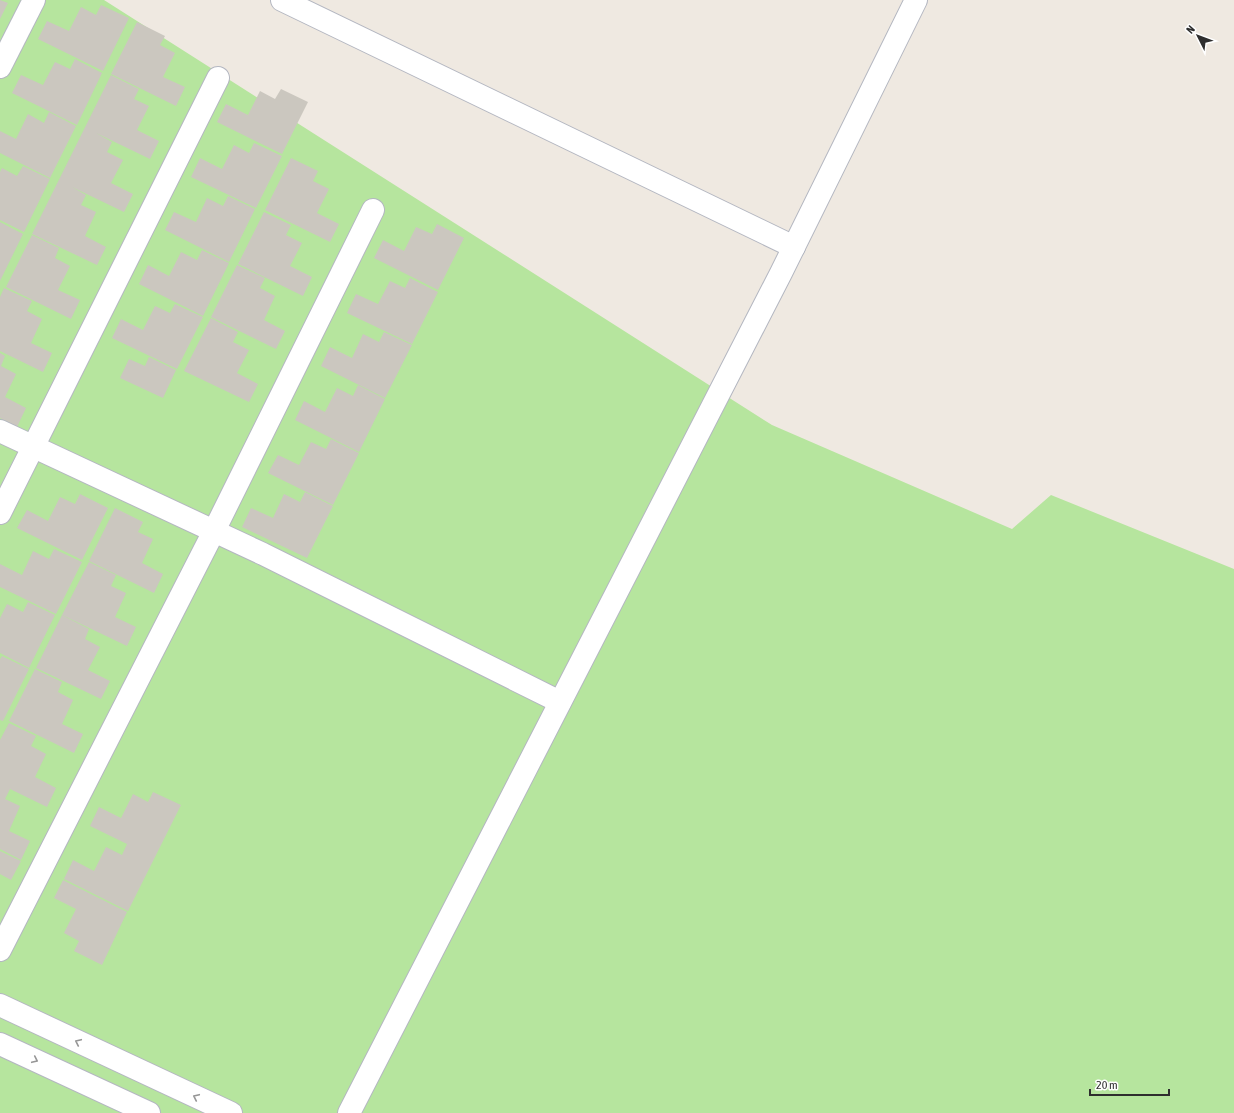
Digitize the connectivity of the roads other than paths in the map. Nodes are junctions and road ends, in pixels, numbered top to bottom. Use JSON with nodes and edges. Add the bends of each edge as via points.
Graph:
{"nodes":[{"id":1,"x":34,"y":0,"type":"edge"},
{"id":2,"x":282,"y":0,"type":"edge"},
{"id":3,"x":916,"y":0,"type":"edge"},
{"id":4,"x":0,"y":67,"type":"edge"},
{"id":5,"x":218,"y":78,"type":"dead end"},
{"id":6,"x":373,"y":210,"type":"dead end"},
{"id":7,"x":794,"y":247,"type":"junction"},
{"id":8,"x":0,"y":431,"type":"edge"},
{"id":9,"x":33,"y":446,"type":"junction"},
{"id":10,"x":0,"y":513,"type":"edge"},
{"id":11,"x":214,"y":531,"type":"junction"},
{"id":12,"x":560,"y":702,"type":"junction"},
{"id":13,"x":0,"y":950,"type":"edge"},
{"id":14,"x":0,"y":1005,"type":"edge"},
{"id":15,"x":0,"y":1044,"type":"edge"},
{"id":16,"x":149,"y":1113,"type":"edge"},
{"id":17,"x":231,"y":1113,"type":"edge"},
{"id":18,"x":349,"y":1113,"type":"edge"}],
"edges":[{"from":1,"to":4,"type":"street"},
{"from":2,"to":7,"type":"street"},
{"from":3,"to":7,"type":"street"},
{"from":5,"to":9,"type":"street"},
{"from":6,"to":11,"type":"street"},
{"from":7,"to":12,"type":"street"},
{"from":8,"to":9,"type":"street"},
{"from":9,"to":10,"type":"street"},
{"from":9,"to":11,"type":"street"},
{"from":11,"to":12,"type":"street"},
{"from":11,"to":13,"type":"street"},
{"from":12,"to":18,"type":"street"},
{"from":17,"to":14,"type":"street","one_way":true},
{"from":15,"to":16,"type":"street","one_way":true}]}
